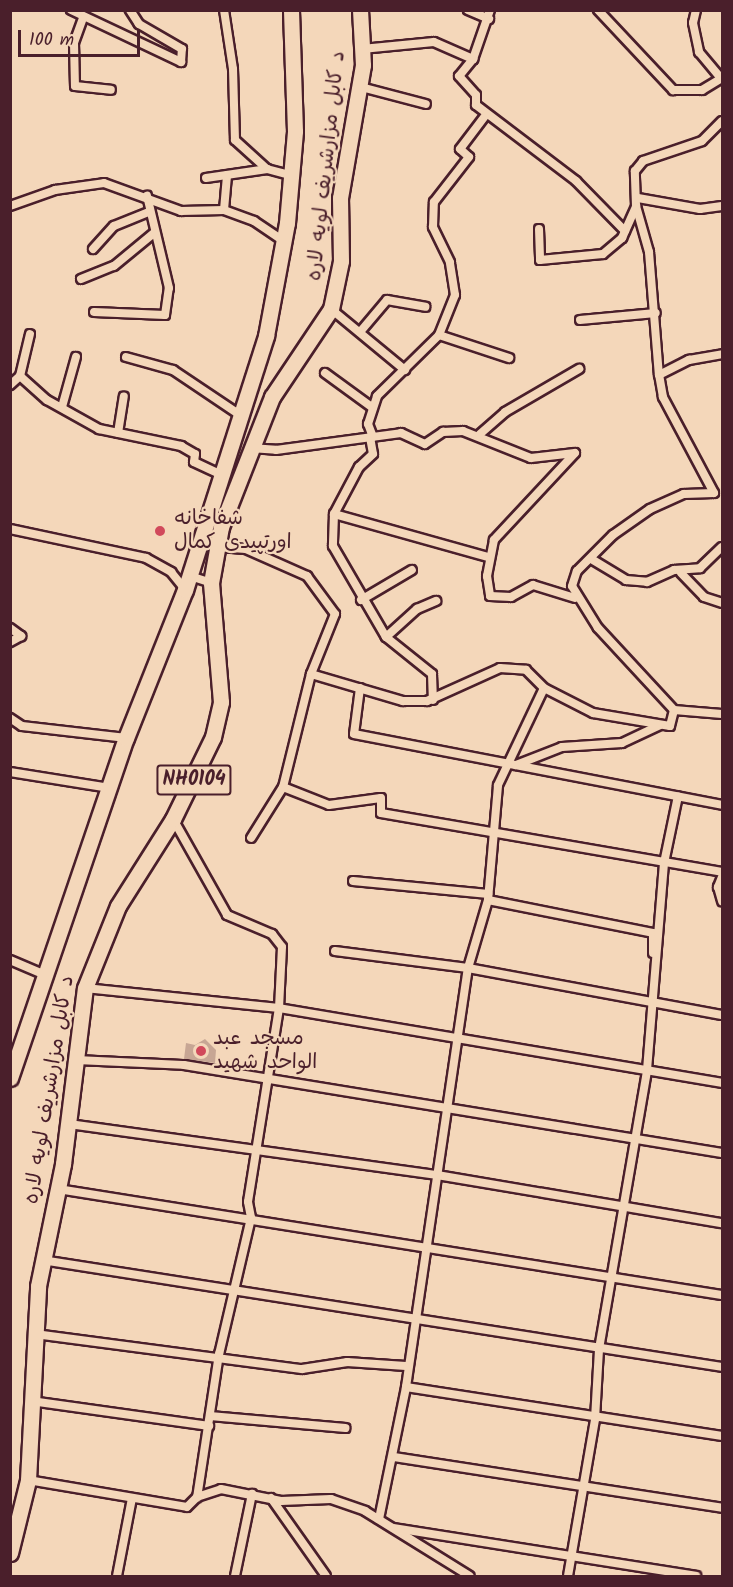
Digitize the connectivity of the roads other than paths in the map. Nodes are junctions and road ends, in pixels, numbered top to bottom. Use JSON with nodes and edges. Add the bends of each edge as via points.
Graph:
{"nodes":[{"id":1,"x":71,"y":10,"type":"edge"},
{"id":2,"x":130,"y":10,"type":"edge"},
{"id":3,"x":224,"y":10,"type":"edge"},
{"id":4,"x":291,"y":10,"type":"edge"},
{"id":5,"x":360,"y":10,"type":"edge"},
{"id":6,"x":468,"y":10,"type":"edge"},
{"id":7,"x":598,"y":10,"type":"edge"},
{"id":8,"x":696,"y":10,"type":"edge"},
{"id":9,"x":490,"y":15,"type":"edge"},
{"id":10,"x":83,"y":18,"type":"junction"},
{"id":11,"x":362,"y":49,"type":"junction"},
{"id":12,"x":472,"y":59,"type":"junction"},
{"id":13,"x":722,"y":79,"type":"edge"},
{"id":14,"x":361,"y":87,"type":"junction"},
{"id":15,"x":111,"y":90,"type":"dead end"},
{"id":16,"x":426,"y":104,"type":"dead end"},
{"id":17,"x":484,"y":116,"type":"junction"},
{"id":18,"x":723,"y":121,"type":"edge"},
{"id":19,"x":267,"y":169,"type":"junction"},
{"id":20,"x":227,"y":175,"type":"junction"},
{"id":21,"x":290,"y":175,"type":"junction"},
{"id":22,"x":206,"y":178,"type":"dead end"},
{"id":23,"x":147,"y":196,"type":"junction"},
{"id":24,"x":637,"y":202,"type":"junction"},
{"id":25,"x":10,"y":206,"type":"edge"},
{"id":26,"x":723,"y":206,"type":"edge"},
{"id":27,"x":224,"y":210,"type":"junction"},
{"id":28,"x":148,"y":212,"type":"junction"},
{"id":29,"x":539,"y":229,"type":"dead end"},
{"id":30,"x":625,"y":231,"type":"junction"},
{"id":31,"x":154,"y":233,"type":"junction"},
{"id":32,"x":284,"y":241,"type":"junction"},
{"id":33,"x":93,"y":249,"type":"dead end"},
{"id":34,"x":81,"y":279,"type":"dead end"},
{"id":35,"x":425,"y":307,"type":"dead end"},
{"id":36,"x":331,"y":309,"type":"junction"},
{"id":37,"x":94,"y":312,"type":"dead end"},
{"id":38,"x":656,"y":313,"type":"junction"},
{"id":39,"x":580,"y":320,"type":"dead end"},
{"id":40,"x":360,"y":332,"type":"junction"},
{"id":41,"x":30,"y":334,"type":"dead end"},
{"id":42,"x":439,"y":335,"type":"junction"},
{"id":43,"x":723,"y":354,"type":"edge"},
{"id":44,"x":76,"y":357,"type":"dead end"},
{"id":45,"x":126,"y":357,"type":"dead end"},
{"id":46,"x":509,"y":358,"type":"dead end"},
{"id":47,"x":579,"y":369,"type":"dead end"},
{"id":48,"x":405,"y":370,"type":"junction"},
{"id":49,"x":326,"y":373,"type":"dead end"},
{"id":50,"x":659,"y":375,"type":"junction"},
{"id":51,"x":20,"y":376,"type":"junction"},
{"id":52,"x":10,"y":385,"type":"edge"},
{"id":53,"x":124,"y":396,"type":"dead end"},
{"id":54,"x":62,"y":407,"type":"junction"},
{"id":55,"x":373,"y":408,"type":"junction"},
{"id":56,"x":240,"y":415,"type":"junction"},
{"id":57,"x":118,"y":433,"type":"junction"},
{"id":58,"x":480,"y":434,"type":"junction"},
{"id":59,"x":372,"y":437,"type":"junction"},
{"id":60,"x":250,"y":448,"type":"junction"},
{"id":61,"x":222,"y":475,"type":"junction"},
{"id":62,"x":334,"y":514,"type":"junction"},
{"id":63,"x":10,"y":529,"type":"edge"},
{"id":64,"x":217,"y":547,"type":"junction"},
{"id":65,"x":723,"y":547,"type":"edge"},
{"id":66,"x":488,"y":557,"type":"junction"},
{"id":67,"x":593,"y":560,"type":"junction"},
{"id":68,"x":412,"y":570,"type":"dead end"},
{"id":69,"x":681,"y":573,"type":"junction"},
{"id":70,"x":188,"y":583,"type":"junction"},
{"id":71,"x":211,"y":583,"type":"junction"},
{"id":72,"x":576,"y":598,"type":"junction"},
{"id":73,"x":361,"y":600,"type":"junction"},
{"id":74,"x":436,"y":601,"type":"dead end"},
{"id":75,"x":723,"y":603,"type":"edge"},
{"id":76,"x":10,"y":628,"type":"edge"},
{"id":77,"x":386,"y":637,"type":"junction"},
{"id":78,"x":10,"y":642,"type":"edge"},
{"id":79,"x":311,"y":674,"type":"junction"},
{"id":80,"x":360,"y":688,"type":"junction"},
{"id":81,"x":544,"y":688,"type":"junction"},
{"id":82,"x":433,"y":700,"type":"junction"},
{"id":83,"x":674,"y":710,"type":"junction"},
{"id":84,"x":723,"y":714,"type":"edge"},
{"id":85,"x":10,"y":718,"type":"edge"},
{"id":86,"x":661,"y":724,"type":"junction"},
{"id":87,"x":126,"y":738,"type":"junction"},
{"id":88,"x":505,"y":765,"type":"junction"},
{"id":89,"x":516,"y":765,"type":"junction"},
{"id":90,"x":10,"y":772,"type":"edge"},
{"id":91,"x":283,"y":787,"type":"junction"},
{"id":92,"x":114,"y":788,"type":"junction"},
{"id":93,"x":678,"y":796,"type":"junction"},
{"id":94,"x":723,"y":805,"type":"edge"},
{"id":95,"x":173,"y":819,"type":"junction"},
{"id":96,"x":491,"y":830,"type":"junction"},
{"id":97,"x":251,"y":838,"type":"dead end"},
{"id":98,"x":664,"y":863,"type":"junction"},
{"id":99,"x":723,"y":872,"type":"edge"},
{"id":100,"x":723,"y":877,"type":"edge"},
{"id":101,"x":352,"y":881,"type":"dead end"},
{"id":102,"x":488,"y":897,"type":"junction"},
{"id":103,"x":723,"y":902,"type":"edge"},
{"id":104,"x":335,"y":951,"type":"dead end"},
{"id":105,"x":10,"y":960,"type":"edge"},
{"id":106,"x":658,"y":964,"type":"junction"},
{"id":107,"x":468,"y":968,"type":"junction"},
{"id":108,"x":46,"y":975,"type":"junction"},
{"id":109,"x":85,"y":988,"type":"junction"},
{"id":110,"x":656,"y":1002,"type":"junction"},
{"id":111,"x":279,"y":1008,"type":"junction"},
{"id":112,"x":723,"y":1015,"type":"edge"},
{"id":113,"x":459,"y":1039,"type":"junction"},
{"id":114,"x":75,"y":1060,"type":"junction"},
{"id":115,"x":14,"y":1061,"type":"edge"},
{"id":116,"x":647,"y":1070,"type":"junction"},
{"id":117,"x":10,"y":1078,"type":"edge"},
{"id":118,"x":269,"y":1078,"type":"junction"},
{"id":119,"x":723,"y":1083,"type":"edge"},
{"id":120,"x":447,"y":1108,"type":"junction"},
{"id":121,"x":69,"y":1124,"type":"junction"},
{"id":122,"x":633,"y":1140,"type":"junction"},
{"id":123,"x":258,"y":1148,"type":"junction"},
{"id":124,"x":723,"y":1154,"type":"edge"},
{"id":125,"x":437,"y":1175,"type":"junction"},
{"id":126,"x":58,"y":1189,"type":"junction"},
{"id":127,"x":622,"y":1209,"type":"junction"},
{"id":128,"x":251,"y":1218,"type":"junction"},
{"id":129,"x":723,"y":1223,"type":"edge"},
{"id":130,"x":425,"y":1245,"type":"junction"},
{"id":131,"x":42,"y":1260,"type":"junction"},
{"id":132,"x":612,"y":1278,"type":"junction"},
{"id":133,"x":233,"y":1288,"type":"junction"},
{"id":134,"x":723,"y":1295,"type":"edge"},
{"id":135,"x":416,"y":1316,"type":"junction"},
{"id":136,"x":35,"y":1334,"type":"junction"},
{"id":137,"x":599,"y":1349,"type":"junction"},
{"id":138,"x":219,"y":1354,"type":"junction"},
{"id":139,"x":406,"y":1366,"type":"junction"},
{"id":140,"x":723,"y":1367,"type":"edge"},
{"id":141,"x":406,"y":1387,"type":"junction"},
{"id":142,"x":31,"y":1401,"type":"junction"},
{"id":143,"x":210,"y":1416,"type":"junction"},
{"id":144,"x":595,"y":1419,"type":"junction"},
{"id":145,"x":209,"y":1426,"type":"junction"},
{"id":146,"x":345,"y":1428,"type":"dead end"},
{"id":147,"x":723,"y":1436,"type":"edge"},
{"id":148,"x":394,"y":1457,"type":"junction"},
{"id":149,"x":28,"y":1480,"type":"junction"},
{"id":150,"x":581,"y":1485,"type":"junction"},
{"id":151,"x":252,"y":1494,"type":"junction"},
{"id":152,"x":197,"y":1497,"type":"junction"},
{"id":153,"x":132,"y":1498,"type":"junction"},
{"id":154,"x":270,"y":1498,"type":"junction"},
{"id":155,"x":723,"y":1508,"type":"edge"},
{"id":156,"x":379,"y":1519,"type":"junction"},
{"id":157,"x":391,"y":1529,"type":"junction"},
{"id":158,"x":10,"y":1552,"type":"edge"},
{"id":159,"x":572,"y":1558,"type":"junction"},
{"id":160,"x":117,"y":1576,"type":"edge"},
{"id":161,"x":235,"y":1576,"type":"edge"},
{"id":162,"x":326,"y":1576,"type":"edge"},
{"id":163,"x":470,"y":1576,"type":"edge"},
{"id":164,"x":568,"y":1576,"type":"edge"},
{"id":165,"x":696,"y":1576,"type":"edge"}],
"edges":[{"from":1,"to":10,"type":"street"},
{"from":2,"to":10,"type":"street","via":[[139,24],[182,50],[181,62]]},
{"from":3,"to":19,"type":"street","via":[[233,69],[234,140]]},
{"from":4,"to":21,"type":"highway","name":"د کابل مزارشریف لویه لاره","via":[[295,68]]},
{"from":5,"to":11,"type":"highway","name":"د کابل مزارشریف لویه لاره","number":"NH0104"},
{"from":6,"to":9,"type":"street"},
{"from":7,"to":13,"type":"street","via":[[673,90],[702,90]]},
{"from":8,"to":13,"type":"street","via":[[693,23],[699,52]]},
{"from":9,"to":12,"type":"street"},
{"from":10,"to":15,"type":"street","via":[[74,43],[75,86]]},
{"from":11,"to":12,"type":"street","via":[[434,42]]},
{"from":11,"to":14,"type":"highway","name":"د کابل مزارشریف لویه لاره","number":"NH0104"},
{"from":12,"to":17,"type":"street","via":[[459,76],[476,94]]},
{"from":14,"to":16,"type":"street"},
{"from":14,"to":36,"type":"highway","name":"د کابل مزارشریف لویه لاره","number":"NH0104","via":[[340,198],[341,261]]},
{"from":17,"to":30,"type":"street","via":[[548,159]]},
{"from":17,"to":42,"type":"street","via":[[460,149],[469,157],[434,202],[433,227],[456,290]]},
{"from":18,"to":24,"type":"street","via":[[702,141],[672,155],[643,161],[635,171]]},
{"from":19,"to":20,"type":"street"},
{"from":19,"to":21,"type":"street"},
{"from":20,"to":22,"type":"street"},
{"from":20,"to":27,"type":"street"},
{"from":21,"to":32,"type":"highway","name":"د کابل مزارشریف لویه لاره"},
{"from":23,"to":25,"type":"street","via":[[104,183],[55,190]]},
{"from":23,"to":27,"type":"street","via":[[182,211]]},
{"from":23,"to":28,"type":"street"},
{"from":24,"to":26,"type":"street","via":[[700,209]]},
{"from":24,"to":30,"type":"street"},
{"from":24,"to":38,"type":"street","via":[[649,252]]},
{"from":27,"to":32,"type":"street","via":[[254,221]]},
{"from":28,"to":31,"type":"street"},
{"from":28,"to":33,"type":"street","via":[[114,226]]},
{"from":29,"to":30,"type":"street","via":[[540,260],[603,254]]},
{"from":31,"to":34,"type":"street","via":[[114,266]]},
{"from":31,"to":37,"type":"street","via":[[169,288],[165,315]]},
{"from":32,"to":56,"type":"highway","name":"د کابل مزارشریف لویه لاره","via":[[266,336]]},
{"from":35,"to":40,"type":"street","via":[[387,300]]},
{"from":36,"to":40,"type":"street"},
{"from":36,"to":60,"type":"highway","name":"د کابل مزارشریف لویه لاره","number":"NH0104","via":[[273,397]]},
{"from":38,"to":39,"type":"street"},
{"from":38,"to":50,"type":"street"},
{"from":40,"to":48,"type":"street"},
{"from":41,"to":51,"type":"street"},
{"from":42,"to":46,"type":"street"},
{"from":42,"to":48,"type":"street"},
{"from":43,"to":50,"type":"street","via":[[688,360]]},
{"from":44,"to":54,"type":"street"},
{"from":45,"to":56,"type":"street","via":[[172,370]]},
{"from":47,"to":58,"type":"street","via":[[505,412]]},
{"from":48,"to":55,"type":"street","via":[[377,396]]},
{"from":49,"to":55,"type":"street"},
{"from":50,"to":67,"type":"street","via":[[663,397],[714,493],[684,495],[650,509],[613,535]]},
{"from":51,"to":52,"type":"street"},
{"from":51,"to":54,"type":"street"},
{"from":53,"to":57,"type":"street"},
{"from":54,"to":57,"type":"street","via":[[99,429]]},
{"from":55,"to":59,"type":"street","via":[[368,424]]},
{"from":56,"to":61,"type":"highway","name":"د کابل مزارشریف لویه لاره"},
{"from":57,"to":61,"type":"street","via":[[181,446],[195,454],[194,462]]},
{"from":58,"to":59,"type":"street","via":[[443,432],[425,444],[401,433]]},
{"from":58,"to":66,"type":"street","via":[[531,458],[575,453],[507,522]]},
{"from":59,"to":60,"type":"street","via":[[276,450]]},
{"from":59,"to":62,"type":"street","via":[[373,454],[359,467]]},
{"from":60,"to":64,"type":"highway","name":"د کابل مزارشریف لویه لاره","number":"NH0104"},
{"from":61,"to":70,"type":"highway","name":"د کابل مزارشریف لویه لاره"},
{"from":62,"to":66,"type":"street"},
{"from":62,"to":73,"type":"street","via":[[333,546]]},
{"from":63,"to":70,"type":"street","via":[[146,558]]},
{"from":64,"to":71,"type":"highway","name":"د کابل مزارشریف لویه لاره","number":"NH0104"},
{"from":64,"to":79,"type":"street","via":[[246,549],[307,576],[335,614]]},
{"from":65,"to":69,"type":"street","via":[[700,568]]},
{"from":66,"to":72,"type":"street","via":[[490,596],[511,597],[532,585]]},
{"from":67,"to":69,"type":"street","via":[[626,580],[647,582],[674,570]]},
{"from":67,"to":72,"type":"street","via":[[577,571]]},
{"from":68,"to":73,"type":"street"},
{"from":69,"to":75,"type":"street","via":[[704,597]]},
{"from":70,"to":71,"type":"street"},
{"from":70,"to":87,"type":"highway","name":"د کابل مزارشریف لویه لاره"},
{"from":71,"to":95,"type":"highway","name":"د کابل مزارشریف لویه لاره","number":"NH0104","via":[[221,702],[199,771]]},
{"from":72,"to":83,"type":"street"},
{"from":73,"to":77,"type":"street"},
{"from":74,"to":77,"type":"street","via":[[417,609]]},
{"from":76,"to":78,"type":"street","via":[[21,636]]},
{"from":77,"to":82,"type":"street","via":[[432,674]]},
{"from":79,"to":80,"type":"street"},
{"from":79,"to":91,"type":"street"},
{"from":80,"to":82,"type":"street","via":[[403,701]]},
{"from":80,"to":88,"type":"street","via":[[354,734]]},
{"from":81,"to":82,"type":"street","via":[[526,670],[500,668]]},
{"from":81,"to":86,"type":"street","via":[[593,713]]},
{"from":81,"to":88,"type":"street"},
{"from":83,"to":84,"type":"street"},
{"from":83,"to":86,"type":"street","via":[[670,726]]},
{"from":85,"to":87,"type":"street","via":[[22,726]]},
{"from":86,"to":89,"type":"street","via":[[622,743],[562,747]]},
{"from":87,"to":92,"type":"highway","name":"د کابل مزارشریف لویه لاره"},
{"from":88,"to":89,"type":"street"},
{"from":88,"to":96,"type":"street"},
{"from":89,"to":93,"type":"street"},
{"from":90,"to":92,"type":"street"},
{"from":91,"to":96,"type":"street","via":[[329,805],[381,798],[381,813]]},
{"from":91,"to":97,"type":"street","via":[[274,809]]},
{"from":92,"to":108,"type":"highway","name":"د کابل مزارشریف لویه لاره"},
{"from":93,"to":94,"type":"street"},
{"from":93,"to":98,"type":"street"},
{"from":95,"to":109,"type":"highway","name":"د کابل مزارشریف لویه لاره","number":"NH0104","via":[[118,906]]},
{"from":95,"to":111,"type":"street","via":[[227,915],[272,933],[282,947]]},
{"from":96,"to":98,"type":"street"},
{"from":96,"to":102,"type":"street"},
{"from":98,"to":99,"type":"street"},
{"from":98,"to":106,"type":"street"},
{"from":100,"to":103,"type":"street","via":[[718,887]]},
{"from":101,"to":102,"type":"street"},
{"from":102,"to":106,"type":"street","via":[[653,933]]},
{"from":102,"to":107,"type":"street"},
{"from":104,"to":107,"type":"street"},
{"from":105,"to":108,"type":"street"},
{"from":106,"to":110,"type":"street"},
{"from":107,"to":110,"type":"street"},
{"from":107,"to":113,"type":"street"},
{"from":108,"to":115,"type":"highway","name":"د کابل مزارشریف لویه لاره"},
{"from":109,"to":111,"type":"street"},
{"from":109,"to":114,"type":"highway","name":"د کابل مزارشریف لویه لاره","number":"NH0104"},
{"from":110,"to":112,"type":"street"},
{"from":110,"to":116,"type":"street"},
{"from":111,"to":113,"type":"street"},
{"from":111,"to":118,"type":"street"},
{"from":113,"to":116,"type":"street"},
{"from":113,"to":120,"type":"street"},
{"from":114,"to":118,"type":"street","via":[[184,1065]]},
{"from":114,"to":121,"type":"highway","name":"د کابل مزارشریف لویه لاره","number":"NH0104"},
{"from":115,"to":117,"type":"highway","name":"د کابل مزارشریف لویه لاره"},
{"from":116,"to":119,"type":"street"},
{"from":116,"to":122,"type":"street"},
{"from":118,"to":120,"type":"street"},
{"from":118,"to":123,"type":"street"},
{"from":120,"to":122,"type":"street"},
{"from":120,"to":125,"type":"street"},
{"from":121,"to":123,"type":"street"},
{"from":121,"to":126,"type":"highway","name":"د کابل مزارشریف لویه لاره","number":"NH0104"},
{"from":122,"to":124,"type":"street"},
{"from":122,"to":127,"type":"street"},
{"from":123,"to":125,"type":"street"},
{"from":123,"to":128,"type":"street"},
{"from":125,"to":127,"type":"street"},
{"from":125,"to":130,"type":"street"},
{"from":126,"to":128,"type":"street"},
{"from":126,"to":131,"type":"highway","name":"د کابل مزارشریف لویه لاره","number":"NH0104"},
{"from":127,"to":129,"type":"street"},
{"from":127,"to":132,"type":"street"},
{"from":128,"to":130,"type":"street"},
{"from":128,"to":133,"type":"street"},
{"from":130,"to":132,"type":"street"},
{"from":130,"to":135,"type":"street"},
{"from":131,"to":133,"type":"street"},
{"from":131,"to":136,"type":"highway","name":"د کابل مزارشریف لویه لاره","number":"NH0104"},
{"from":132,"to":134,"type":"street"},
{"from":132,"to":137,"type":"street"},
{"from":133,"to":135,"type":"street"},
{"from":133,"to":138,"type":"street"},
{"from":135,"to":137,"type":"street"},
{"from":135,"to":139,"type":"street"},
{"from":136,"to":138,"type":"street"},
{"from":136,"to":142,"type":"highway","name":"د کابل مزارشریف لویه لاره","number":"NH0104"},
{"from":137,"to":140,"type":"street"},
{"from":137,"to":144,"type":"street"},
{"from":138,"to":139,"type":"street","via":[[302,1369],[347,1362]]},
{"from":138,"to":143,"type":"street"},
{"from":139,"to":141,"type":"street"},
{"from":141,"to":144,"type":"street"},
{"from":141,"to":148,"type":"street"},
{"from":142,"to":145,"type":"street"},
{"from":142,"to":149,"type":"highway","name":"د کابل مزارشریف لویه لاره","number":"NH0104"},
{"from":143,"to":145,"type":"street"},
{"from":143,"to":146,"type":"street"},
{"from":144,"to":147,"type":"street"},
{"from":144,"to":150,"type":"street"},
{"from":145,"to":152,"type":"street"},
{"from":148,"to":150,"type":"street"},
{"from":148,"to":156,"type":"street"},
{"from":149,"to":153,"type":"street"},
{"from":149,"to":158,"type":"highway","name":"د کابل مزارشریف لویه لاره","number":"NH0104"},
{"from":150,"to":155,"type":"street"},
{"from":150,"to":159,"type":"street"},
{"from":151,"to":152,"type":"street","via":[[221,1489]]},
{"from":151,"to":154,"type":"street"},
{"from":151,"to":161,"type":"street"},
{"from":152,"to":153,"type":"street","via":[[187,1508]]},
{"from":153,"to":160,"type":"street"},
{"from":154,"to":156,"type":"street","via":[[332,1499]]},
{"from":154,"to":162,"type":"street"},
{"from":156,"to":157,"type":"street"},
{"from":157,"to":159,"type":"street"},
{"from":157,"to":163,"type":"street"},
{"from":159,"to":164,"type":"street"},
{"from":159,"to":165,"type":"street"}]}
